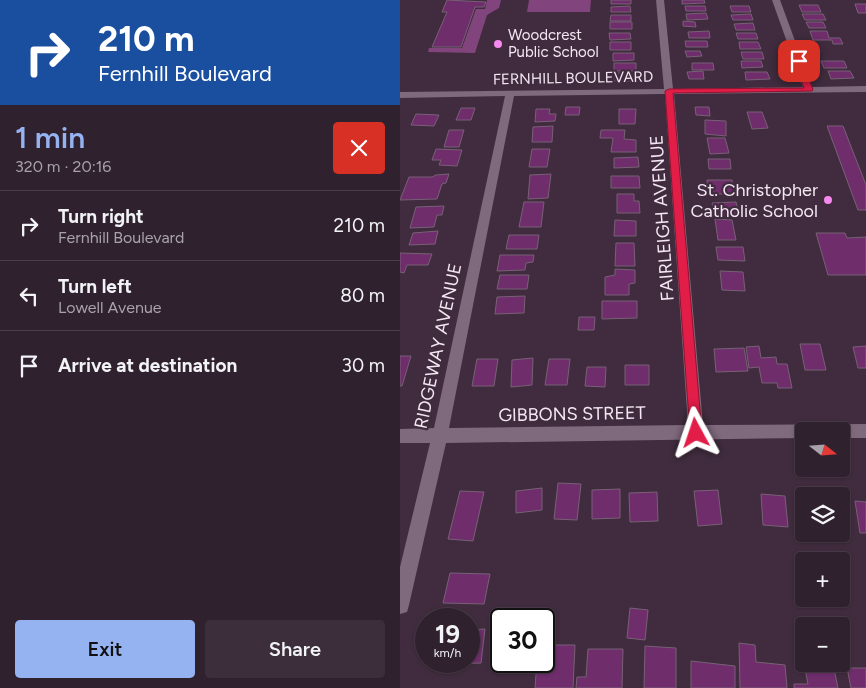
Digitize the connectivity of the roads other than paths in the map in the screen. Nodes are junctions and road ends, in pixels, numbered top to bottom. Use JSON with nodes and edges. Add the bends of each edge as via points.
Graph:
{"nodes":[{"id":1,"x":660,"y":0,"type":"edge"},
{"id":2,"x":776,"y":0,"type":"edge"},
{"id":3,"x":866,"y":89,"type":"edge"},
{"id":4,"x":809,"y":90,"type":"junction"},
{"id":5,"x":669,"y":91,"type":"junction"},
{"id":6,"x":510,"y":93,"type":"junction"},
{"id":7,"x":400,"y":95,"type":"edge"},
{"id":8,"x":795,"y":431,"type":"edge"},
{"id":9,"x":850,"y":431,"type":"edge"},
{"id":10,"x":866,"y":431,"type":"edge"},
{"id":11,"x":696,"y":433,"type":"junction"},
{"id":12,"x":440,"y":435,"type":"junction"},
{"id":13,"x":400,"y":436,"type":"edge"},
{"id":14,"x":400,"y":605,"type":"edge"}],
"edges":[{"from":1,"to":5,"type":"street","name":"FAIRLEIGH AVENUE"},
{"from":2,"to":4,"type":"street"},
{"from":3,"to":4,"type":"street","name":"FERNHILL BOULEVARD"},
{"from":4,"to":5,"type":"street","name":"FERNHILL BOULEVARD"},
{"from":5,"to":6,"type":"street","name":"FERNHILL BOULEVARD"},
{"from":5,"to":11,"type":"street","name":"FAIRLEIGH AVENUE"},
{"from":6,"to":7,"type":"street","name":"FERNHILL BOULEVARD"},
{"from":6,"to":12,"type":"street","name":"RIDGEWAY AVENUE"},
{"from":8,"to":11,"type":"street","name":"GIBBONS STREET"},
{"from":9,"to":10,"type":"street"},
{"from":11,"to":12,"type":"street","name":"GIBBONS STREET"},
{"from":12,"to":13,"type":"street","name":"GIBBONS STREET"},
{"from":12,"to":14,"type":"street","name":"RIDGEWAY AVENUE"}]}
